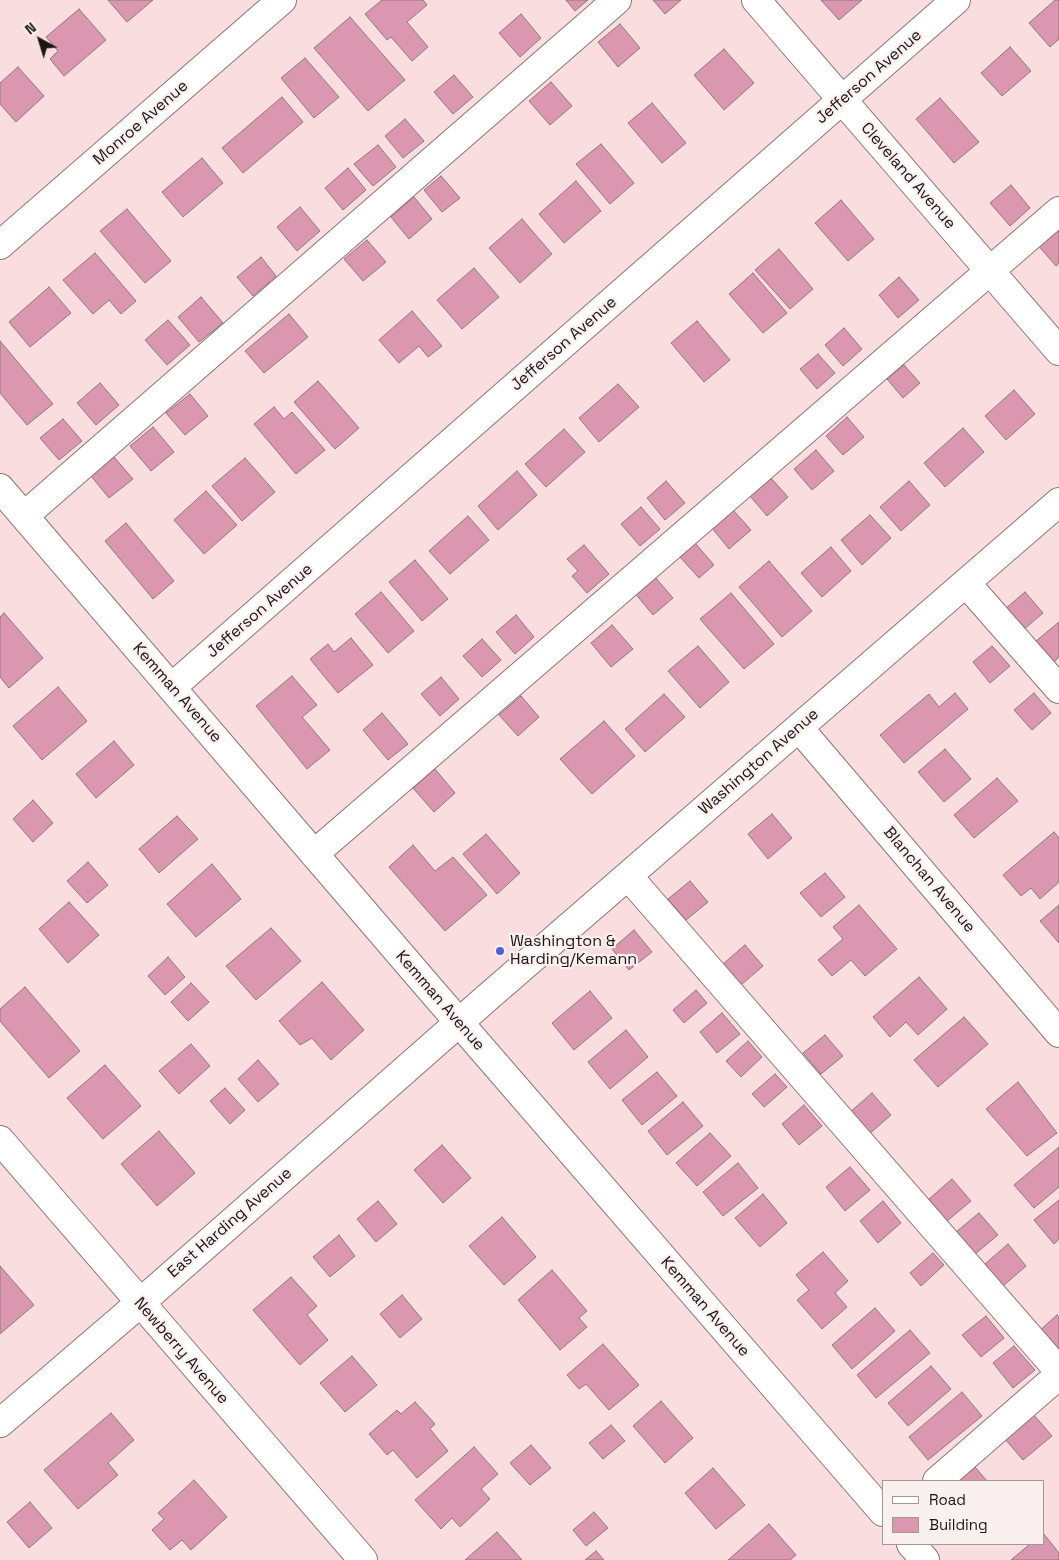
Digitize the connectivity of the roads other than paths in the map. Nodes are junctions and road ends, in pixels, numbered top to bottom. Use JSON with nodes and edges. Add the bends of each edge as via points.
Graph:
{"nodes":[{"id":1,"x":282,"y":0,"type":"edge"},
{"id":2,"x":617,"y":0,"type":"edge"},
{"id":3,"x":756,"y":0,"type":"edge"},
{"id":4,"x":956,"y":0,"type":"edge"},
{"id":5,"x":842,"y":100,"type":"junction"},
{"id":6,"x":1059,"y":211,"type":"edge"},
{"id":7,"x":0,"y":245,"type":"edge"},
{"id":8,"x":990,"y":271,"type":"junction"},
{"id":9,"x":1059,"y":351,"type":"edge"},
{"id":10,"x":0,"y":488,"type":"edge"},
{"id":11,"x":1059,"y":502,"type":"edge"},
{"id":12,"x":24,"y":516,"type":"junction"},
{"id":13,"x":966,"y":583,"type":"junction"},
{"id":14,"x":172,"y":688,"type":"junction"},
{"id":15,"x":1059,"y":689,"type":"edge"},
{"id":16,"x":799,"y":728,"type":"junction"},
{"id":17,"x":314,"y":854,"type":"junction"},
{"id":18,"x":628,"y":876,"type":"junction"},
{"id":19,"x":459,"y":1023,"type":"junction"},
{"id":20,"x":1059,"y":1033,"type":"edge"},
{"id":21,"x":0,"y":1140,"type":"edge"},
{"id":22,"x":140,"y":1303,"type":"junction"},
{"id":23,"x":1059,"y":1371,"type":"edge"},
{"id":24,"x":1059,"y":1375,"type":"edge"},
{"id":25,"x":0,"y":1422,"type":"edge"},
{"id":26,"x":938,"y":1480,"type":"edge"},
{"id":27,"x":882,"y":1511,"type":"edge"},
{"id":28,"x":912,"y":1545,"type":"edge"},
{"id":29,"x":363,"y":1560,"type":"edge"},
{"id":30,"x":925,"y":1560,"type":"edge"}],
"edges":[{"from":1,"to":7,"type":"street","name":"Monroe Avenue"},
{"from":2,"to":12,"type":"street"},
{"from":3,"to":5,"type":"street","name":"Cleveland Avenue"},
{"from":4,"to":5,"type":"street","name":"Jefferson Avenue"},
{"from":5,"to":8,"type":"street","name":"Cleveland Avenue"},
{"from":5,"to":14,"type":"street","name":"Jefferson Avenue"},
{"from":6,"to":8,"type":"street"},
{"from":8,"to":9,"type":"street","name":"Cleveland Avenue"},
{"from":8,"to":17,"type":"street"},
{"from":10,"to":12,"type":"street","name":"Kemman Avenue"},
{"from":11,"to":13,"type":"street","name":"Washington Avenue"},
{"from":12,"to":14,"type":"street","name":"Kemman Avenue"},
{"from":13,"to":15,"type":"street"},
{"from":13,"to":16,"type":"street","name":"Washington Avenue"},
{"from":14,"to":17,"type":"street","name":"Kemman Avenue"},
{"from":16,"to":18,"type":"street","name":"Washington Avenue"},
{"from":16,"to":20,"type":"street","name":"Blanchan Avenue"},
{"from":17,"to":19,"type":"street","name":"Kemman Avenue"},
{"from":18,"to":19,"type":"street","name":"Washington Avenue"},
{"from":18,"to":23,"type":"street"},
{"from":19,"to":22,"type":"street","name":"East Harding Avenue"},
{"from":19,"to":27,"type":"street","name":"Kemman Avenue"},
{"from":21,"to":22,"type":"street","name":"Newberry Avenue"},
{"from":22,"to":25,"type":"street","name":"East Harding Avenue"},
{"from":22,"to":29,"type":"street","name":"Newberry Avenue"},
{"from":24,"to":26,"type":"street"},
{"from":28,"to":30,"type":"street"}]}
